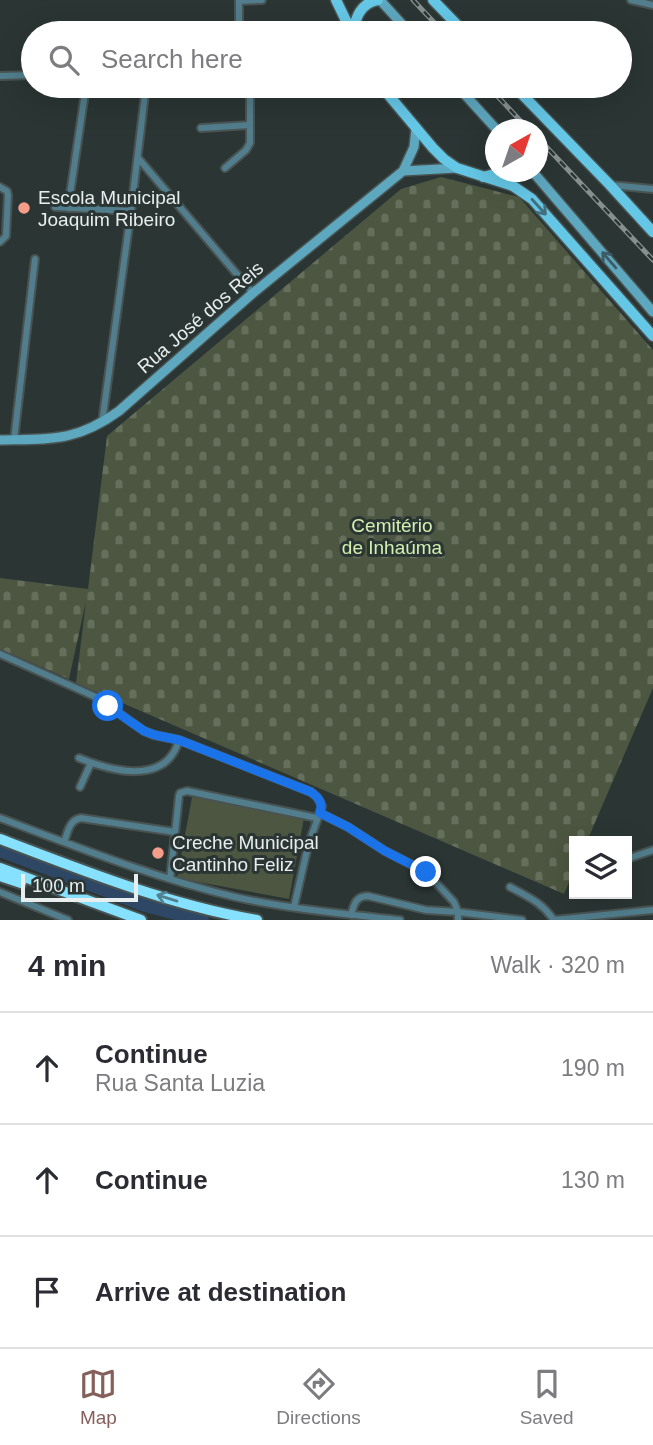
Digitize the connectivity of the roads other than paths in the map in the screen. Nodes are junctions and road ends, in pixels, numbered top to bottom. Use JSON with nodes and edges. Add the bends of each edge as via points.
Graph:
{"nodes":[{"id":1,"x":262,"y":0,"type":"edge"},
{"id":2,"x":336,"y":0,"type":"edge"},
{"id":3,"x":379,"y":0,"type":"edge"},
{"id":4,"x":434,"y":0,"type":"edge"},
{"id":5,"x":631,"y":0,"type":"edge"},
{"id":6,"x":239,"y":1,"type":"edge"},
{"id":7,"x":653,"y":5,"type":"edge"},
{"id":8,"x":239,"y":21,"type":"edge"},
{"id":9,"x":346,"y":21,"type":"edge"},
{"id":10,"x":355,"y":21,"type":"edge"},
{"id":11,"x":399,"y":21,"type":"edge"},
{"id":12,"x":454,"y":21,"type":"edge"},
{"id":13,"x":21,"y":75,"type":"edge"},
{"id":14,"x":0,"y":76,"type":"edge"},
{"id":15,"x":84,"y":98,"type":"edge"},
{"id":16,"x":145,"y":98,"type":"edge"},
{"id":17,"x":250,"y":98,"type":"edge"},
{"id":18,"x":391,"y":98,"type":"edge"},
{"id":19,"x":468,"y":98,"type":"edge"},
{"id":20,"x":526,"y":98,"type":"edge"},
{"id":21,"x":487,"y":119,"type":"edge"},
{"id":22,"x":250,"y":125,"type":"junction"},
{"id":23,"x":201,"y":128,"type":"dead end"},
{"id":24,"x":416,"y":128,"type":"junction"},
{"id":25,"x":138,"y":158,"type":"junction"},
{"id":26,"x":457,"y":168,"type":"junction"},
{"id":27,"x":225,"y":169,"type":"dead end"},
{"id":28,"x":403,"y":171,"type":"junction"},
{"id":29,"x":483,"y":177,"type":"joint"},
{"id":30,"x":542,"y":182,"type":"edge"},
{"id":31,"x":610,"y":185,"type":"junction"},
{"id":32,"x":0,"y":187,"type":"edge"},
{"id":33,"x":653,"y":189,"type":"edge"},
{"id":34,"x":55,"y":207,"type":"dead end"},
{"id":35,"x":68,"y":208,"type":"junction"},
{"id":36,"x":131,"y":211,"type":"junction"},
{"id":37,"x":653,"y":232,"type":"edge"},
{"id":38,"x":0,"y":242,"type":"edge"},
{"id":39,"x":35,"y":258,"type":"dead end"},
{"id":40,"x":253,"y":293,"type":"junction"},
{"id":41,"x":653,"y":312,"type":"edge"},
{"id":42,"x":653,"y":336,"type":"edge"},
{"id":43,"x":102,"y":423,"type":"junction"},
{"id":44,"x":0,"y":440,"type":"edge"},
{"id":45,"x":14,"y":440,"type":"junction"},
{"id":46,"x":0,"y":654,"type":"edge"},
{"id":47,"x":179,"y":740,"type":"junction"},
{"id":48,"x":79,"y":758,"type":"dead end"},
{"id":49,"x":91,"y":763,"type":"junction"},
{"id":50,"x":80,"y":787,"type":"dead end"},
{"id":51,"x":319,"y":815,"type":"junction"},
{"id":52,"x":0,"y":818,"type":"edge"},
{"id":53,"x":175,"y":832,"type":"junction"},
{"id":54,"x":0,"y":839,"type":"edge"},
{"id":55,"x":64,"y":842,"type":"junction"},
{"id":56,"x":653,"y":850,"type":"edge"},
{"id":57,"x":632,"y":857,"type":"edge"},
{"id":58,"x":0,"y":868,"type":"edge"},
{"id":59,"x":0,"y":876,"type":"edge"},
{"id":60,"x":170,"y":879,"type":"junction"},
{"id":61,"x":510,"y":887,"type":"dead end"},
{"id":62,"x":62,"y":891,"type":"junction"},
{"id":63,"x":0,"y":892,"type":"edge"},
{"id":64,"x":294,"y":907,"type":"junction"},
{"id":65,"x":653,"y":910,"type":"edge"},
{"id":66,"x":458,"y":912,"type":"junction"},
{"id":67,"x":351,"y":915,"type":"junction"},
{"id":68,"x":68,"y":920,"type":"edge"},
{"id":69,"x":141,"y":920,"type":"edge"},
{"id":70,"x":257,"y":920,"type":"edge"},
{"id":71,"x":400,"y":920,"type":"edge"},
{"id":72,"x":457,"y":920,"type":"edge"},
{"id":73,"x":522,"y":920,"type":"edge"},
{"id":74,"x":554,"y":920,"type":"edge"}],
"edges":[{"from":1,"to":6,"type":"street"},
{"from":2,"to":9,"type":"main road"},
{"from":3,"to":10,"type":"main road","via":[[371,1]]},
{"from":3,"to":11,"type":"street"},
{"from":4,"to":12,"type":"main road"},
{"from":5,"to":7,"type":"street"},
{"from":6,"to":8,"type":"street"},
{"from":13,"to":14,"type":"street"},
{"from":15,"to":35,"type":"street"},
{"from":16,"to":25,"type":"street"},
{"from":17,"to":22,"type":"street"},
{"from":18,"to":24,"type":"main road"},
{"from":19,"to":21,"type":"street"},
{"from":20,"to":31,"type":"main road"},
{"from":22,"to":23,"type":"street"},
{"from":22,"to":27,"type":"street","via":[[249,146]]},
{"from":24,"to":26,"type":"main road"},
{"from":24,"to":28,"type":"street","via":[[414,147]]},
{"from":25,"to":36,"type":"street"},
{"from":25,"to":40,"type":"street"},
{"from":26,"to":28,"type":"street"},
{"from":26,"to":29,"type":"main road"},
{"from":28,"to":40,"type":"street","name":"Rua José dos Reis"},
{"from":29,"to":42,"type":"main road","one_way":true,"via":[[513,186],[532,199]]},
{"from":41,"to":30,"type":"street","one_way":true},
{"from":31,"to":33,"type":"street"},
{"from":31,"to":37,"type":"main road"},
{"from":32,"to":38,"type":"street","via":[[8,195],[6,236]]},
{"from":34,"to":35,"type":"street"},
{"from":35,"to":36,"type":"street"},
{"from":36,"to":43,"type":"street"},
{"from":39,"to":45,"type":"street"},
{"from":40,"to":43,"type":"street","name":"Rua José dos Reis"},
{"from":43,"to":45,"type":"street","name":"Rua José dos Reis","via":[[58,439]]},
{"from":44,"to":45,"type":"street","name":"Rua José dos Reis"},
{"from":46,"to":47,"type":"street","via":[[98,698],[144,731]]},
{"from":47,"to":49,"type":"street","via":[[167,760],[149,769],[122,771]]},
{"from":47,"to":51,"type":"street","via":[[311,792],[321,801]]},
{"from":48,"to":49,"type":"street"},
{"from":49,"to":50,"type":"street"},
{"from":51,"to":53,"type":"street","via":[[187,791],[179,796]]},
{"from":51,"to":64,"type":"street"},
{"from":51,"to":66,"type":"street","via":[[426,872],[454,901]]},
{"from":52,"to":55,"type":"street"},
{"from":53,"to":55,"type":"street","via":[[81,818],[72,822]]},
{"from":53,"to":60,"type":"street"},
{"from":70,"to":54,"type":"highway","one_way":true,"via":[[159,896]]},
{"from":55,"to":60,"type":"street"},
{"from":56,"to":57,"type":"street"},
{"from":58,"to":62,"type":"highway"},
{"from":59,"to":62,"type":"highway"},
{"from":60,"to":64,"type":"street"},
{"from":61,"to":74,"type":"street","via":[[540,903]]},
{"from":62,"to":69,"type":"highway"},
{"from":63,"to":68,"type":"street"},
{"from":64,"to":67,"type":"street"},
{"from":65,"to":74,"type":"street"},
{"from":66,"to":67,"type":"street","via":[[362,896]]},
{"from":66,"to":72,"type":"street"},
{"from":66,"to":73,"type":"street"},
{"from":67,"to":71,"type":"street"}]}
